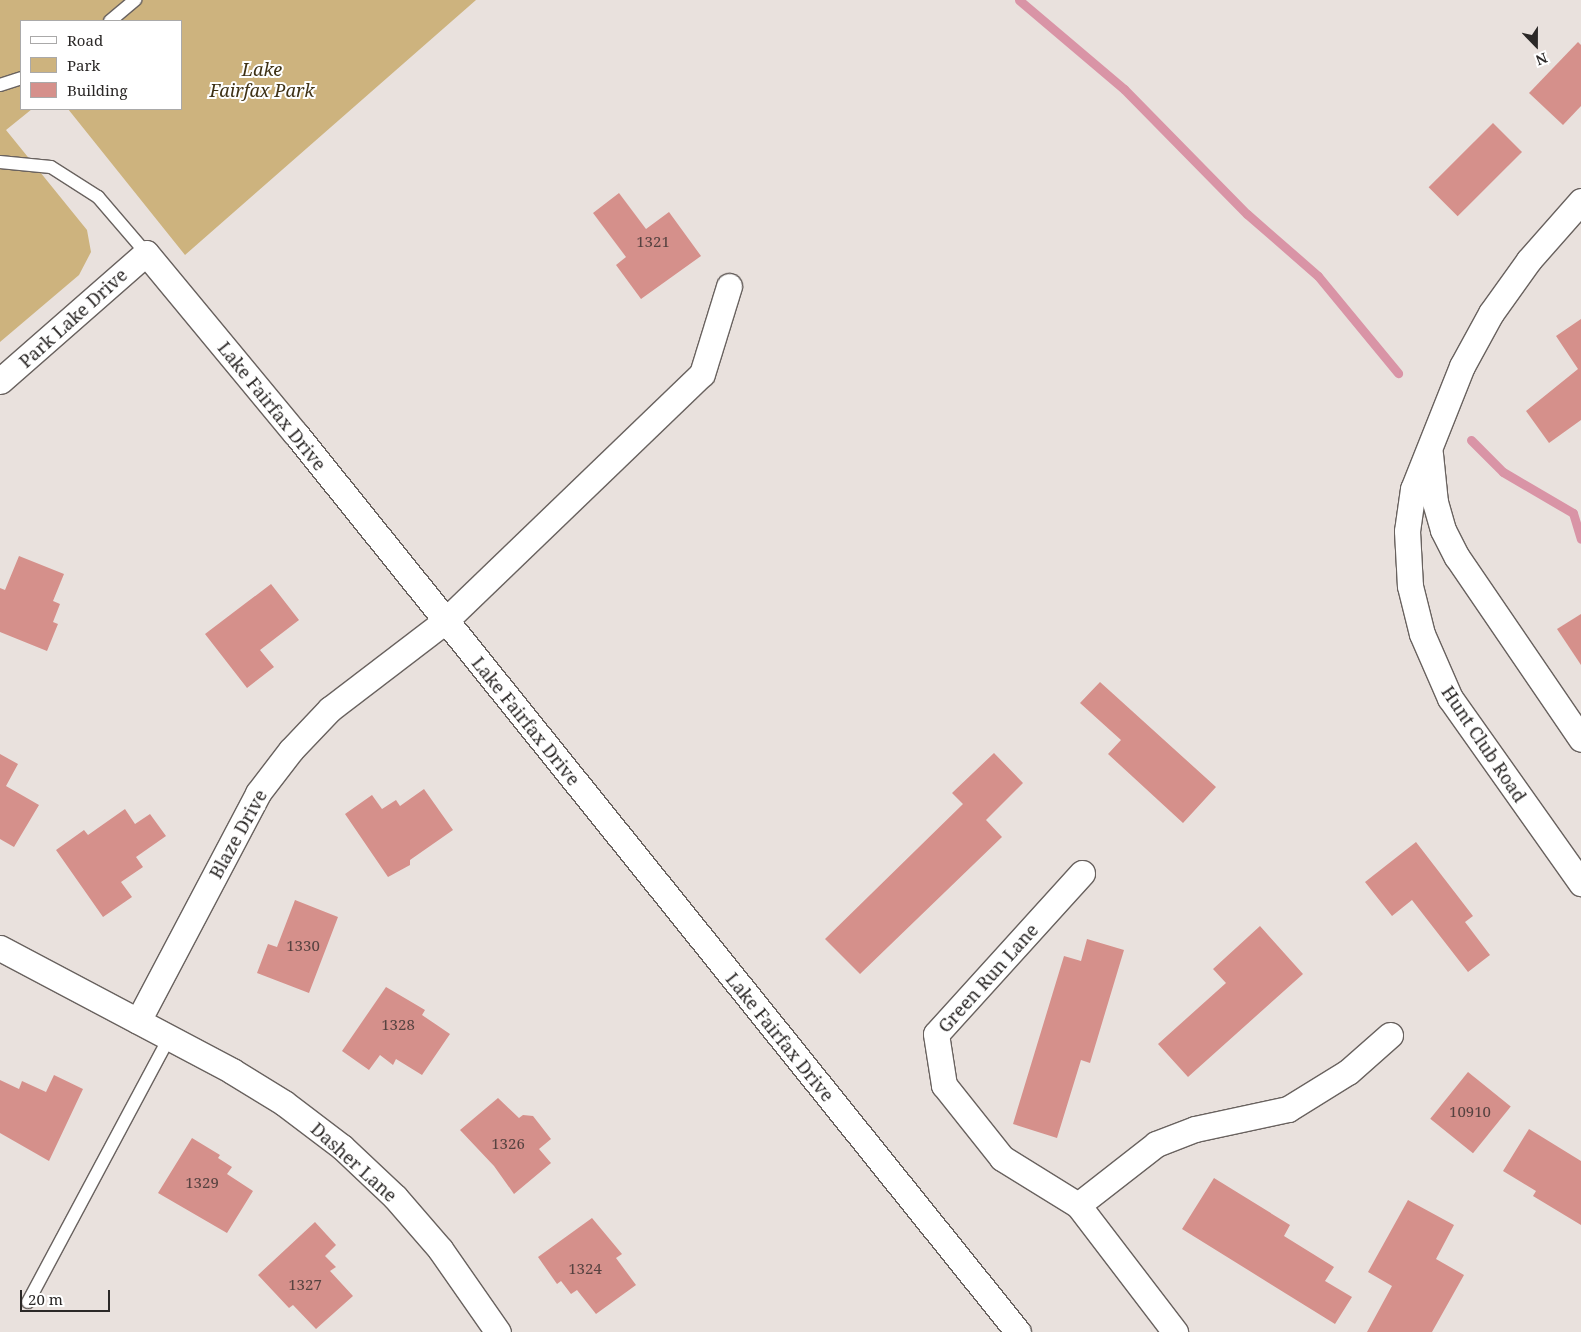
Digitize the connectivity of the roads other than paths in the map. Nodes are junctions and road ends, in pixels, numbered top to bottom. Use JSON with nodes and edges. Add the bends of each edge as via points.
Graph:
{"nodes":[{"id":1,"x":135,"y":0,"type":"edge"},
{"id":2,"x":111,"y":20,"type":"edge"},
{"id":3,"x":20,"y":78,"type":"edge"},
{"id":4,"x":0,"y":86,"type":"edge"},
{"id":5,"x":0,"y":162,"type":"edge"},
{"id":6,"x":1581,"y":201,"type":"edge"},
{"id":7,"x":146,"y":253,"type":"junction"},
{"id":8,"x":729,"y":286,"type":"dead end"},
{"id":9,"x":0,"y":381,"type":"edge"},
{"id":10,"x":1430,"y":447,"type":"junction"},
{"id":11,"x":446,"y":621,"type":"junction"},
{"id":12,"x":1581,"y":739,"type":"edge"},
{"id":13,"x":1082,"y":873,"type":"dead end"},
{"id":14,"x":1581,"y":883,"type":"edge"},
{"id":15,"x":0,"y":948,"type":"edge"},
{"id":16,"x":138,"y":1021,"type":"junction"},
{"id":17,"x":1390,"y":1035,"type":"dead end"},
{"id":18,"x":169,"y":1038,"type":"junction"},
{"id":19,"x":1078,"y":1205,"type":"junction"},
{"id":20,"x":28,"y":1302,"type":"dead end"},
{"id":21,"x":498,"y":1332,"type":"edge"},
{"id":22,"x":1018,"y":1332,"type":"edge"},
{"id":23,"x":1176,"y":1332,"type":"edge"}],
"edges":[{"from":1,"to":2,"type":"lane"},
{"from":3,"to":4,"type":"lane"},
{"from":5,"to":7,"type":"lane","name":"Lake Fairfax Drive","via":[[50,167],[98,197]]},
{"from":6,"to":10,"type":"street","name":"Hunt Club Road","via":[[1529,260],[1491,313],[1458,373]]},
{"from":7,"to":9,"type":"street","name":"Park Lake Drive"},
{"from":7,"to":11,"type":"street","name":"Lake Fairfax Drive"},
{"from":8,"to":11,"type":"street","name":"Blaze Drive","via":[[702,374]]},
{"from":10,"to":12,"type":"street","name":"Hunt Club Road","via":[[1435,502],[1456,558]]},
{"from":10,"to":14,"type":"street","name":"Hunt Club Road","via":[[1413,489],[1407,531],[1410,586],[1422,634],[1450,698]]},
{"from":11,"to":16,"type":"street","name":"Blaze Drive","via":[[330,709],[291,750],[258,793]]},
{"from":11,"to":22,"type":"street","name":"Lake Fairfax Drive"},
{"from":13,"to":19,"type":"street","name":"Green Run Lane","via":[[936,1034],[944,1085],[1002,1158]]},
{"from":15,"to":16,"type":"street","name":"Dasher Lane"},
{"from":16,"to":18,"type":"street","name":"Dasher Lane"},
{"from":17,"to":19,"type":"street","via":[[1348,1072],[1288,1109],[1195,1129],[1156,1144]]},
{"from":18,"to":20,"type":"lane"},
{"from":18,"to":21,"type":"street","name":"Dasher Lane","via":[[284,1103],[342,1147],[395,1197],[440,1249]]},
{"from":19,"to":23,"type":"street","name":"Green Run Lane"}]}
